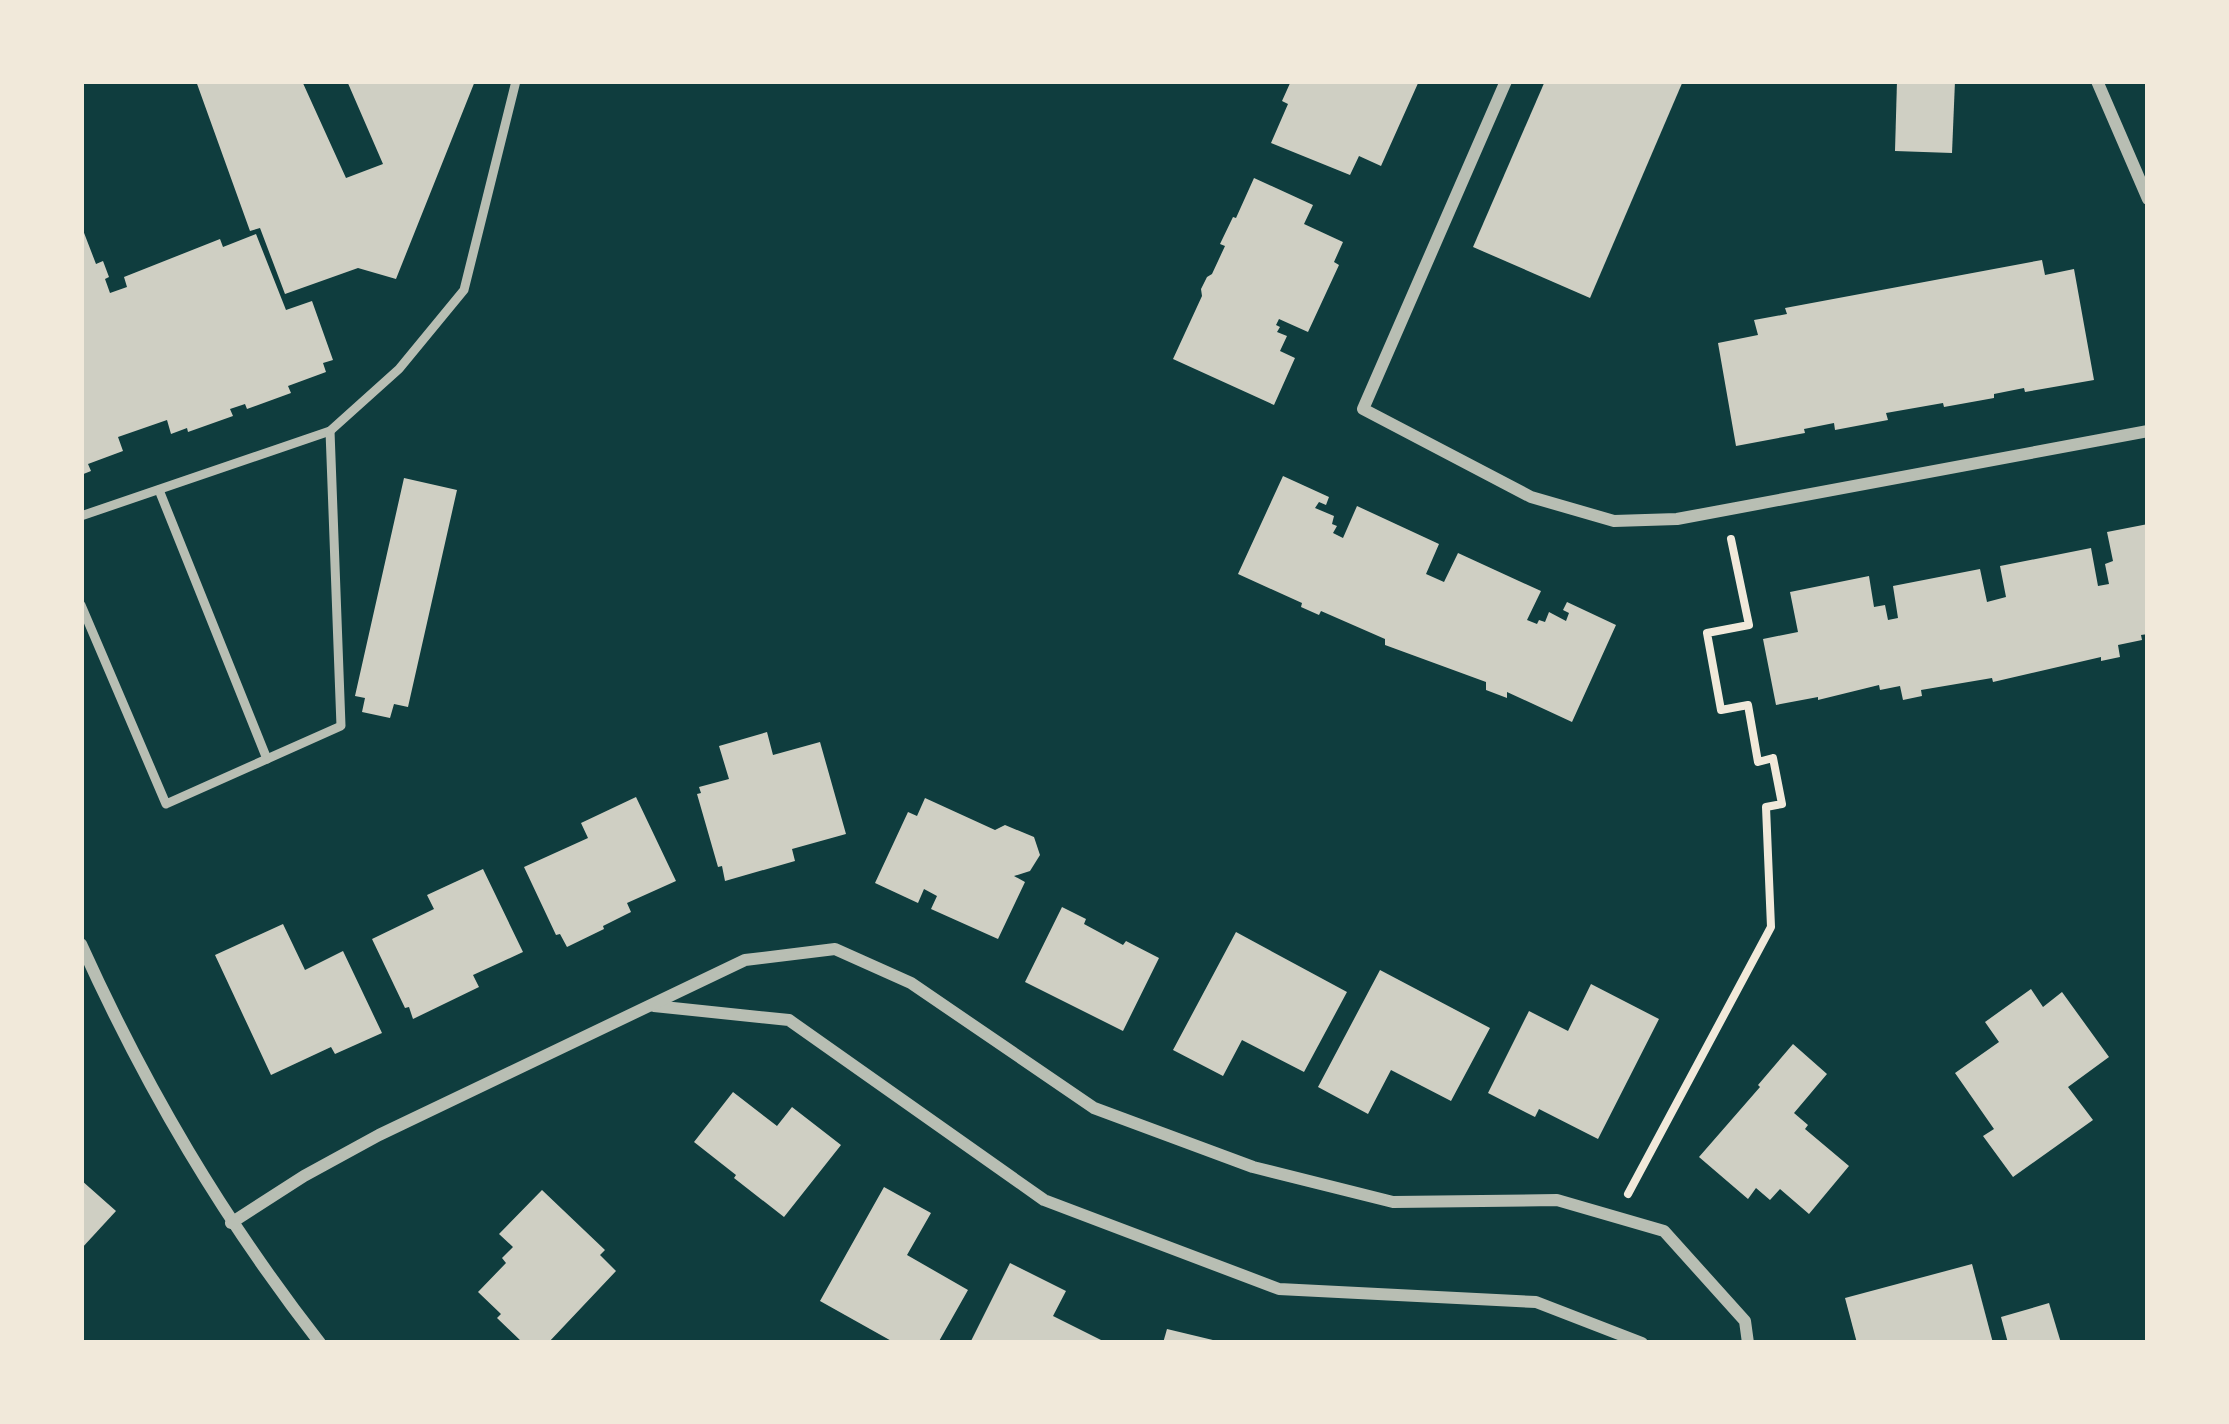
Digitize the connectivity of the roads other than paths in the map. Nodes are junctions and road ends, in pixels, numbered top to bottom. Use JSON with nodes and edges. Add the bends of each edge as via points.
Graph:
{"nodes":[{"id":1,"x":516,"y":81,"type":"edge"},
{"id":2,"x":1506,"y":81,"type":"edge"},
{"id":3,"x":2097,"y":81,"type":"edge"},
{"id":4,"x":2148,"y":199,"type":"edge"},
{"id":5,"x":330,"y":430,"type":"junction"},
{"id":6,"x":2148,"y":431,"type":"edge"},
{"id":7,"x":159,"y":490,"type":"junction"},
{"id":8,"x":81,"y":516,"type":"edge"},
{"id":9,"x":81,"y":605,"type":"edge"},
{"id":10,"x":267,"y":759,"type":"junction"},
{"id":11,"x":81,"y":944,"type":"edge"},
{"id":12,"x":95,"y":976,"type":"junction"},
{"id":13,"x":81,"y":984,"type":"edge"},
{"id":14,"x":653,"y":1006,"type":"junction"},
{"id":15,"x":231,"y":1222,"type":"junction"},
{"id":16,"x":320,"y":1343,"type":"edge"},
{"id":17,"x":1642,"y":1343,"type":"edge"},
{"id":18,"x":1748,"y":1343,"type":"edge"}],
"edges":[{"from":1,"to":5,"type":"lane","via":[[464,290],[399,369]]},
{"from":2,"to":6,"type":"street","via":[[1363,409],[1531,497],[1614,521],[1677,519]]},
{"from":3,"to":4,"type":"street"},
{"from":5,"to":7,"type":"lane"},
{"from":5,"to":10,"type":"lane","via":[[341,726]]},
{"from":7,"to":8,"type":"lane"},
{"from":7,"to":10,"type":"lane"},
{"from":9,"to":10,"type":"lane","via":[[166,804]]},
{"from":11,"to":12,"type":"street"},
{"from":12,"to":13,"type":"street"},
{"from":12,"to":15,"type":"street","via":[[150,1088]]},
{"from":14,"to":15,"type":"street","via":[[379,1135]]},
{"from":14,"to":17,"type":"street","via":[[789,1019],[1044,1200],[1279,1289],[1536,1302]]},
{"from":14,"to":18,"type":"street","via":[[745,960],[835,949],[910,983],[1094,1108],[1253,1167],[1393,1202],[1557,1200],[1664,1231],[1745,1321]]},
{"from":15,"to":16,"type":"street"}]}
